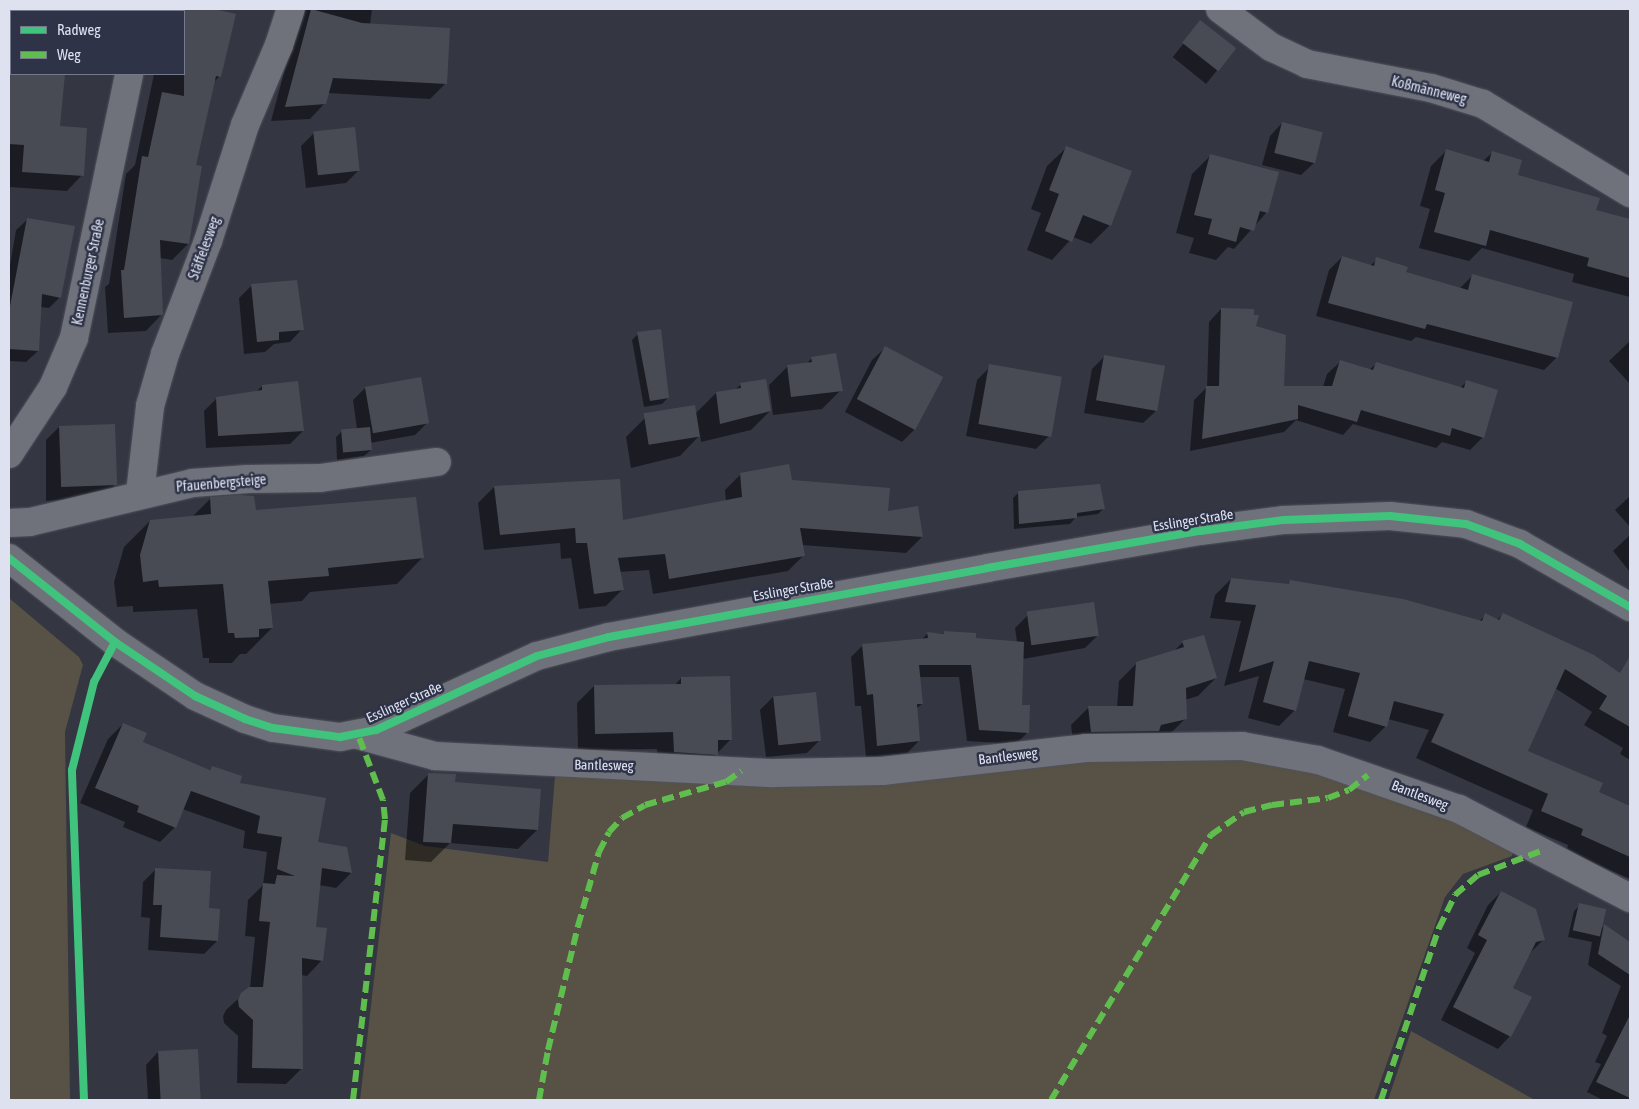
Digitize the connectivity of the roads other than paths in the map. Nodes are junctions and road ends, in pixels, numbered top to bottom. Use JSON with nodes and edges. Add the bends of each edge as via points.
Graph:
{"nodes":[{"id":1,"x":291,"y":9,"type":"edge"},
{"id":2,"x":1220,"y":9,"type":"edge"},
{"id":3,"x":129,"y":75,"type":"edge"},
{"id":4,"x":1630,"y":193,"type":"edge"},
{"id":5,"x":9,"y":454,"type":"edge"},
{"id":6,"x":437,"y":462,"type":"dead end"},
{"id":7,"x":140,"y":493,"type":"junction"},
{"id":8,"x":9,"y":524,"type":"edge"},
{"id":9,"x":9,"y":558,"type":"edge"},
{"id":10,"x":1630,"y":607,"type":"edge"},
{"id":11,"x":358,"y":735,"type":"junction"},
{"id":12,"x":1630,"y":898,"type":"edge"}],
"edges":[{"from":1,"to":7,"type":"street","name":"Stäffelesweg","via":[[245,125],[208,241],[165,354],[150,406]]},
{"from":2,"to":4,"type":"street","name":"Koßmänneweg","via":[[1265,43],[1307,64],[1431,88],[1483,104]]},
{"from":3,"to":5,"type":"street","name":"Kennenburger Straße","via":[[74,338],[53,388]]},
{"from":6,"to":7,"type":"street","name":"Pfauenbergsteige","via":[[342,476],[233,480]]},
{"from":7,"to":8,"type":"street","name":"Pfauenbergsteige","via":[[30,522]]},
{"from":9,"to":11,"type":"street","name":"Esslinger Straße","via":[[122,648],[195,696],[245,719],[282,730],[319,736]]},
{"from":10,"to":11,"type":"street","name":"Esslinger Straße","via":[[1520,544],[1466,524],[1390,516],[1284,520],[1006,564],[587,642],[537,656],[394,722]]},
{"from":11,"to":12,"type":"street","name":"Bantlesweg","via":[[435,756],[774,773],[882,771],[1086,748],[1242,746],[1318,760],[1459,809]]}]}
